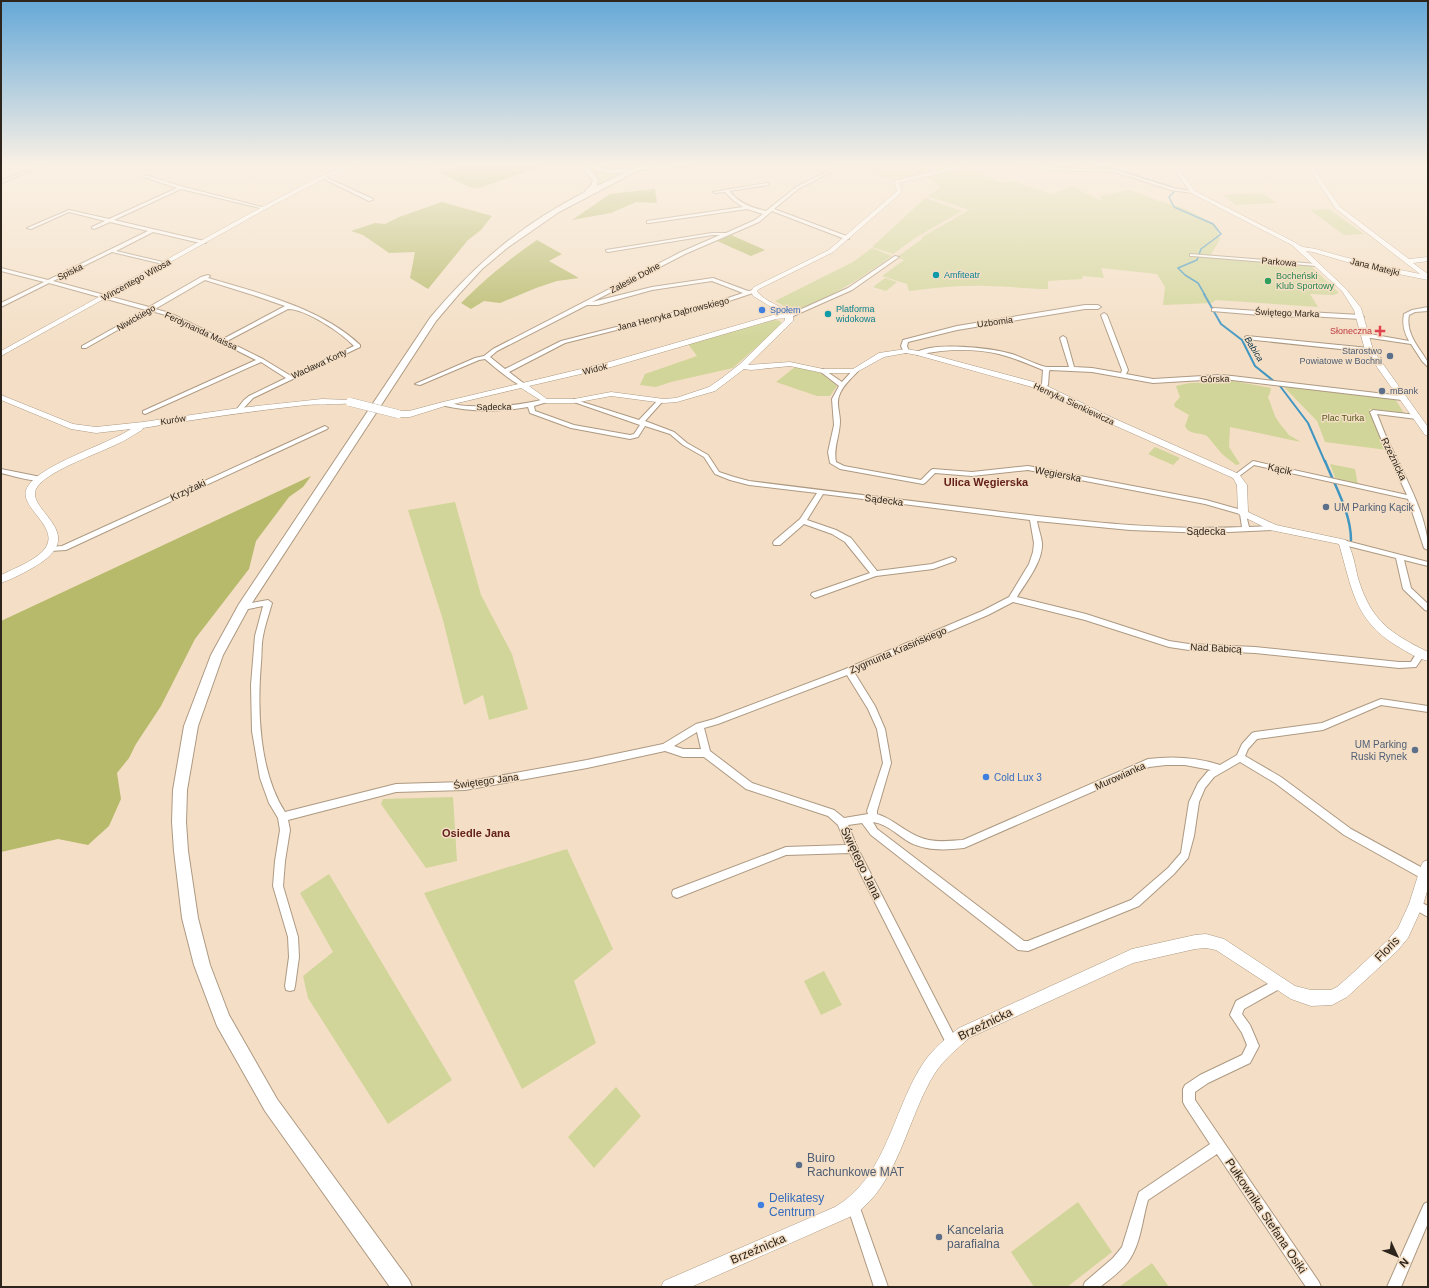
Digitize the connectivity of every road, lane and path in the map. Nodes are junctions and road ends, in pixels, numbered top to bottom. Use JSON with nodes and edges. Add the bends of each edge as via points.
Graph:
{"nodes":[{"id":1,"x":39,"y":224,"type":"edge"},
{"id":2,"x":102,"y":224,"type":"edge"},
{"id":3,"x":122,"y":224,"type":"edge"},
{"id":4,"x":236,"y":224,"type":"edge"},
{"id":5,"x":533,"y":224,"type":"edge"},
{"id":6,"x":751,"y":224,"type":"edge"},
{"id":7,"x":807,"y":224,"type":"edge"},
{"id":8,"x":863,"y":224,"type":"edge"},
{"id":9,"x":1256,"y":224,"type":"edge"},
{"id":10,"x":1360,"y":224,"type":"edge"},
{"id":11,"x":30,"y":228,"type":"dead end"},
{"id":12,"x":94,"y":228,"type":"dead end"},
{"id":13,"x":152,"y":231,"type":"junction"},
{"id":14,"x":730,"y":234,"type":"junction"},
{"id":15,"x":847,"y":238,"type":"junction"},
{"id":16,"x":204,"y":242,"type":"junction"},
{"id":17,"x":1300,"y":249,"type":"junction"},
{"id":18,"x":112,"y":251,"type":"junction"},
{"id":19,"x":608,"y":251,"type":"dead end"},
{"id":20,"x":1194,"y":255,"type":"dead end"},
{"id":21,"x":897,"y":257,"type":"dead end"},
{"id":22,"x":1428,"y":259,"type":"edge"},
{"id":23,"x":1409,"y":261,"type":"junction"},
{"id":24,"x":165,"y":264,"type":"junction"},
{"id":25,"x":1317,"y":265,"type":"junction"},
{"id":26,"x":879,"y":269,"type":"junction"},
{"id":27,"x":2,"y":270,"type":"edge"},
{"id":28,"x":887,"y":271,"type":"dead end"},
{"id":29,"x":206,"y":277,"type":"joint"},
{"id":30,"x":1428,"y":278,"type":"edge"},
{"id":31,"x":50,"y":282,"type":"junction"},
{"id":32,"x":752,"y":294,"type":"junction"},
{"id":33,"x":106,"y":296,"type":"junction"},
{"id":34,"x":736,"y":298,"type":"junction"},
{"id":35,"x":588,"y":303,"type":"junction"},
{"id":36,"x":1,"y":305,"type":"edge"},
{"id":37,"x":291,"y":307,"type":"junction"},
{"id":38,"x":1098,"y":307,"type":"dead end"},
{"id":39,"x":151,"y":309,"type":"junction"},
{"id":40,"x":1428,"y":309,"type":"edge"},
{"id":41,"x":1214,"y":310,"type":"dead end"},
{"id":42,"x":1104,"y":315,"type":"dead end"},
{"id":43,"x":790,"y":316,"type":"junction"},
{"id":44,"x":1361,"y":317,"type":"junction"},
{"id":45,"x":1364,"y":335,"type":"junction"},
{"id":46,"x":1063,"y":338,"type":"dead end"},
{"id":47,"x":1247,"y":338,"type":"dead end"},
{"id":48,"x":223,"y":341,"type":"junction"},
{"id":49,"x":1412,"y":343,"type":"junction"},
{"id":50,"x":84,"y":347,"type":"dead end"},
{"id":51,"x":1369,"y":350,"type":"junction"},
{"id":52,"x":906,"y":351,"type":"junction"},
{"id":53,"x":918,"y":353,"type":"junction"},
{"id":54,"x":1,"y":354,"type":"edge"},
{"id":55,"x":486,"y":357,"type":"junction"},
{"id":56,"x":261,"y":360,"type":"junction"},
{"id":57,"x":1428,"y":365,"type":"edge"},
{"id":58,"x":743,"y":366,"type":"junction"},
{"id":59,"x":1047,"y":369,"type":"junction"},
{"id":60,"x":1072,"y":369,"type":"junction"},
{"id":61,"x":823,"y":371,"type":"junction"},
{"id":62,"x":855,"y":371,"type":"junction"},
{"id":63,"x":504,"y":372,"type":"junction"},
{"id":64,"x":1123,"y":376,"type":"junction"},
{"id":65,"x":290,"y":378,"type":"junction"},
{"id":66,"x":418,"y":384,"type":"dead end"},
{"id":67,"x":842,"y":385,"type":"junction"},
{"id":68,"x":524,"y":386,"type":"junction"},
{"id":69,"x":1042,"y":387,"type":"junction"},
{"id":70,"x":1,"y":397,"type":"edge"},
{"id":71,"x":592,"y":398,"type":"junction"},
{"id":72,"x":1402,"y":398,"type":"junction"},
{"id":73,"x":545,"y":401,"type":"junction"},
{"id":74,"x":574,"y":401,"type":"junction"},
{"id":75,"x":660,"y":401,"type":"junction"},
{"id":76,"x":443,"y":404,"type":"junction"},
{"id":77,"x":531,"y":405,"type":"junction"},
{"id":78,"x":589,"y":407,"type":"junction"},
{"id":79,"x":239,"y":410,"type":"junction"},
{"id":80,"x":145,"y":412,"type":"dead end"},
{"id":81,"x":398,"y":414,"type":"joint"},
{"id":82,"x":1417,"y":417,"type":"junction"},
{"id":83,"x":642,"y":423,"type":"junction"},
{"id":84,"x":325,"y":428,"type":"dead end"},
{"id":85,"x":128,"y":430,"type":"junction"},
{"id":86,"x":1428,"y":433,"type":"edge"},
{"id":87,"x":1,"y":471,"type":"edge"},
{"id":88,"x":1236,"y":476,"type":"junction"},
{"id":89,"x":41,"y":479,"type":"junction"},
{"id":90,"x":821,"y":492,"type":"junction"},
{"id":91,"x":1412,"y":498,"type":"junction"},
{"id":92,"x":1243,"y":513,"type":"junction"},
{"id":93,"x":1033,"y":518,"type":"junction"},
{"id":94,"x":804,"y":521,"type":"junction"},
{"id":95,"x":1273,"y":528,"type":"junction"},
{"id":96,"x":1246,"y":530,"type":"junction"},
{"id":97,"x":1343,"y":542,"type":"junction"},
{"id":98,"x":778,"y":543,"type":"dead end"},
{"id":99,"x":1428,"y":548,"type":"edge"},
{"id":100,"x":50,"y":549,"type":"junction"},
{"id":101,"x":1400,"y":558,"type":"junction"},
{"id":102,"x":952,"y":559,"type":"dead end"},
{"id":103,"x":1428,"y":564,"type":"edge"},
{"id":104,"x":875,"y":574,"type":"junction"},
{"id":105,"x":1,"y":579,"type":"edge"},
{"id":106,"x":814,"y":595,"type":"dead end"},
{"id":107,"x":1012,"y":599,"type":"junction"},
{"id":108,"x":243,"y":606,"type":"junction"},
{"id":109,"x":1428,"y":608,"type":"edge"},
{"id":110,"x":1424,"y":655,"type":"edge"},
{"id":111,"x":849,"y":671,"type":"junction"},
{"id":112,"x":1428,"y":709,"type":"edge"},
{"id":113,"x":699,"y":726,"type":"junction"},
{"id":114,"x":665,"y":747,"type":"junction"},
{"id":115,"x":706,"y":753,"type":"junction"},
{"id":116,"x":1240,"y":758,"type":"junction"},
{"id":117,"x":1221,"y":769,"type":"junction"},
{"id":118,"x":283,"y":817,"type":"junction"},
{"id":119,"x":869,"y":818,"type":"junction"},
{"id":120,"x":842,"y":822,"type":"junction"},
{"id":121,"x":853,"y":849,"type":"junction"},
{"id":122,"x":1426,"y":870,"type":"edge"},
{"id":123,"x":677,"y":893,"type":"dead end"},
{"id":124,"x":1422,"y":909,"type":"edge"},
{"id":125,"x":1277,"y":984,"type":"junction"},
{"id":126,"x":290,"y":986,"type":"dead end"},
{"id":127,"x":1311,"y":998,"type":"joint"},
{"id":128,"x":951,"y":1041,"type":"junction"},
{"id":129,"x":1219,"y":1146,"type":"junction"},
{"id":130,"x":853,"y":1205,"type":"junction"},
{"id":131,"x":1428,"y":1208,"type":"edge"},
{"id":132,"x":402,"y":1287,"type":"edge"},
{"id":133,"x":670,"y":1287,"type":"edge"},
{"id":134,"x":881,"y":1287,"type":"edge"},
{"id":135,"x":1090,"y":1287,"type":"edge"},
{"id":136,"x":1314,"y":1287,"type":"edge"},
{"id":137,"x":1394,"y":1287,"type":"edge"}],
"edges":[{"from":1,"to":11,"type":"street"},
{"from":2,"to":12,"type":"street"},
{"from":3,"to":13,"type":"street"},
{"from":4,"to":16,"type":"street","name":"Wincentego Witosa"},
{"from":5,"to":108,"type":"main road","via":[[494,254],[451,297],[429,326]]},
{"from":6,"to":14,"type":"street","name":"Zalesie Dolne"},
{"from":7,"to":15,"type":"street"},
{"from":8,"to":15,"type":"street","name":"Jana Henryka Dąbrowskiego"},
{"from":9,"to":17,"type":"street"},
{"from":10,"to":23,"type":"street"},
{"from":13,"to":16,"type":"street"},
{"from":13,"to":18,"type":"street","name":"Spiska"},
{"from":14,"to":19,"type":"street","via":[[712,234]]},
{"from":14,"to":35,"type":"street","name":"Zalesie Dolne","via":[[683,252]]},
{"from":15,"to":32,"type":"street","name":"Jana Henryka Dąbrowskiego","via":[[831,251],[756,288]]},
{"from":16,"to":24,"type":"street","name":"Wincentego Witosa"},
{"from":17,"to":25,"type":"street"},
{"from":17,"to":30,"type":"street","name":"Jana Matejki"},
{"from":18,"to":24,"type":"street"},
{"from":18,"to":31,"type":"street","name":"Spiska"},
{"from":20,"to":25,"type":"street","name":"Parkowa"},
{"from":21,"to":26,"type":"street"},
{"from":22,"to":23,"type":"street"},
{"from":23,"to":30,"type":"street"},
{"from":24,"to":33,"type":"street","name":"Wincentego Witosa"},
{"from":25,"to":44,"type":"street","via":[[1348,295]]},
{"from":26,"to":28,"type":"street"},
{"from":26,"to":43,"type":"street","via":[[850,289]]},
{"from":27,"to":31,"type":"street","name":"Ferdynanda Maissa"},
{"from":29,"to":37,"type":"street","name":"Wacława Korty"},
{"from":29,"to":39,"type":"street","name":"Niwickiego"},
{"from":31,"to":33,"type":"street","name":"Ferdynanda Maissa"},
{"from":31,"to":36,"type":"street","name":"Spiska"},
{"from":32,"to":34,"type":"street","name":"Jana Henryka Dąbrowskiego"},
{"from":32,"to":34,"type":"street"},
{"from":32,"to":35,"type":"street","via":[[713,278],[652,289],[598,304]]},
{"from":32,"to":43,"type":"street","via":[[783,309]]},
{"from":33,"to":39,"type":"street","name":"Ferdynanda Maissa"},
{"from":33,"to":54,"type":"street","name":"Wincentego Witosa"},
{"from":34,"to":63,"type":"street","name":"Jana Henryka Dąbrowskiego","via":[[564,342]]},
{"from":35,"to":55,"type":"street","name":"Zalesie Dolne"},
{"from":37,"to":48,"type":"street"},
{"from":37,"to":65,"type":"street","name":"Wacława Korty","via":[[330,324],[358,346]]},
{"from":38,"to":52,"type":"street","name":"Uzbornia","via":[[957,328],[905,341]]},
{"from":39,"to":48,"type":"street","name":"Ferdynanda Maissa","via":[[168,314]]},
{"from":39,"to":50,"type":"street","name":"Niwickiego"},
{"from":40,"to":49,"type":"street","via":[[1414,310],[1406,316],[1406,327]]},
{"from":41,"to":44,"type":"street","name":"Świętego Marka"},
{"from":42,"to":64,"type":"street","via":[[1125,370]]},
{"from":43,"to":58,"type":"street","via":[[783,328]]},
{"from":43,"to":68,"type":"street","name":"Widok","via":[[770,319]]},
{"from":44,"to":45,"type":"street"},
{"from":45,"to":49,"type":"street"},
{"from":45,"to":51,"type":"street"},
{"from":46,"to":60,"type":"street"},
{"from":47,"to":51,"type":"street"},
{"from":48,"to":56,"type":"street","name":"Ferdynanda Maissa"},
{"from":49,"to":57,"type":"street"},
{"from":51,"to":72,"type":"street"},
{"from":52,"to":53,"type":"street","name":"Henryka Sienkiewicza"},
{"from":52,"to":62,"type":"street","name":"Henryka Sienkiewicza","via":[[882,355]]},
{"from":53,"to":59,"type":"street","name":"Górska","via":[[938,348],[986,350]]},
{"from":53,"to":69,"type":"street","name":"Henryka Sienkiewicza"},
{"from":55,"to":63,"type":"street"},
{"from":55,"to":66,"type":"street","name":"Zalesie Dolne"},
{"from":56,"to":65,"type":"street","name":"Ferdynanda Maissa"},
{"from":56,"to":80,"type":"street"},
{"from":58,"to":61,"type":"street","via":[[751,368],[790,364]]},
{"from":58,"to":75,"type":"street","via":[[712,389],[677,400]]},
{"from":59,"to":60,"type":"street","name":"Górska"},
{"from":59,"to":69,"type":"street","via":[[1045,385]]},
{"from":60,"to":64,"type":"street","name":"Górska"},
{"from":61,"to":62,"type":"street"},
{"from":61,"to":67,"type":"street"},
{"from":62,"to":67,"type":"street","name":"Węgierska"},
{"from":63,"to":68,"type":"street"},
{"from":64,"to":72,"type":"street","name":"Górska","via":[[1153,381],[1220,377]]},
{"from":65,"to":79,"type":"street","name":"Wacława Korty","via":[[251,397]]},
{"from":67,"to":92,"type":"street","name":"Węgierska","via":[[835,398],[838,421],[831,457],[833,463],[842,468],[923,482],[933,471],[972,474],[1028,468],[1206,502]]},
{"from":68,"to":73,"type":"street"},
{"from":68,"to":76,"type":"street","name":"Widok"},
{"from":69,"to":88,"type":"street","name":"Henryka Sienkiewicza"},
{"from":70,"to":85,"type":"street","via":[[71,426],[96,430]]},
{"from":71,"to":74,"type":"street"},
{"from":71,"to":75,"type":"street","via":[[611,394]]},
{"from":71,"to":78,"type":"street"},
{"from":72,"to":82,"type":"street"},
{"from":73,"to":74,"type":"street","name":"Sądecka"},
{"from":73,"to":77,"type":"street","name":"Sądecka"},
{"from":74,"to":78,"type":"street","name":"Sądecka"},
{"from":75,"to":83,"type":"street"},
{"from":76,"to":77,"type":"street","name":"Sądecka","via":[[463,408],[510,408]]},
{"from":76,"to":81,"type":"street","name":"Widok","via":[[410,414]]},
{"from":77,"to":83,"type":"street","via":[[532,412],[557,422],[630,437],[636,436]]},
{"from":78,"to":83,"type":"street","name":"Sądecka"},
{"from":79,"to":81,"type":"street","name":"Kurów","bridge":true,"via":[[322,402],[350,402]]},
{"from":79,"to":85,"type":"street","name":"Kurów","via":[[143,425]]},
{"from":82,"to":86,"type":"street"},
{"from":82,"to":91,"type":"street","name":"Rzeźnicka","via":[[1373,412]]},
{"from":83,"to":90,"type":"street","name":"Sądecka","via":[[679,437],[685,444],[706,456],[713,469],[722,476],[749,483]]},
{"from":84,"to":100,"type":"street","name":"Krzyżaki","via":[[63,548]]},
{"from":85,"to":89,"type":"street","via":[[122,439],[65,464]]},
{"from":87,"to":89,"type":"street"},
{"from":88,"to":91,"type":"street","name":"Kącik","via":[[1253,463]]},
{"from":88,"to":92,"type":"street","via":[[1242,485]]},
{"from":89,"to":100,"type":"street","via":[[32,486],[29,493],[30,499],[53,529],[54,539]]},
{"from":90,"to":93,"type":"street","name":"Sądecka"},
{"from":90,"to":94,"type":"street"},
{"from":91,"to":99,"type":"street","name":"Rzeźnicka"},
{"from":92,"to":95,"type":"street","name":"Sądecka"},
{"from":92,"to":96,"type":"street"},
{"from":93,"to":96,"type":"street","name":"Sądecka","via":[[1177,531]]},
{"from":93,"to":107,"type":"street","via":[[1038,543],[1037,552],[1033,564]]},
{"from":94,"to":98,"type":"street"},
{"from":94,"to":104,"type":"street","via":[[848,540]]},
{"from":95,"to":96,"type":"street","name":"Sądecka"},
{"from":95,"to":97,"type":"street","name":"Sądecka"},
{"from":97,"to":101,"type":"street","name":"Sądecka"},
{"from":97,"to":110,"type":"street","via":[[1360,597],[1371,618],[1393,638]]},
{"from":100,"to":105,"type":"street","name":"Krzyżaki","via":[[33,563]]},
{"from":101,"to":103,"type":"street","name":"Sądecka"},
{"from":101,"to":109,"type":"street","via":[[1407,589]]},
{"from":102,"to":104,"type":"street","via":[[933,566]]},
{"from":104,"to":106,"type":"street"},
{"from":107,"to":110,"type":"street","name":"Nad Babicą","via":[[1086,618],[1169,644],[1189,647],[1255,650],[1399,665],[1413,665]]},
{"from":107,"to":111,"type":"street","name":"Zygmunta Krasińskiego"},
{"from":108,"to":118,"type":"street","via":[[268,603],[259,636],[255,685],[256,731],[265,778],[274,803]]},
{"from":108,"to":132,"type":"main road","via":[[217,655],[191,726],[180,790],[181,851],[190,918],[202,965],[223,1020],[270,1105]]},
{"from":111,"to":113,"type":"street","name":"Zygmunta Krasińskiego"},
{"from":111,"to":119,"type":"street","via":[[872,708],[881,729],[887,763]]},
{"from":112,"to":116,"type":"street","via":[[1381,702],[1323,726],[1256,736],[1245,747]]},
{"from":113,"to":114,"type":"street","name":"Świętego Jana"},
{"from":113,"to":115,"type":"street"},
{"from":114,"to":115,"type":"street","name":"Świętego Jana","via":[[683,753]]},
{"from":114,"to":118,"type":"street","name":"Świętego Jana","via":[[465,786],[396,788]]},
{"from":115,"to":120,"type":"street","name":"Świętego Jana","via":[[749,786],[830,813]]},
{"from":116,"to":117,"type":"street"},
{"from":116,"to":122,"type":"street","via":[[1265,771],[1343,828]]},
{"from":117,"to":119,"type":"street","name":"Murowianka","via":[[1178,761],[1148,763],[964,844],[947,846],[920,842],[884,821]]},
{"from":117,"to":119,"type":"street","via":[[1211,774],[1201,786],[1194,802],[1185,855],[1171,871],[1135,903],[1028,946],[1022,946],[1011,938],[874,832]]},
{"from":118,"to":126,"type":"street","via":[[285,830],[278,886],[293,937],[294,957]]},
{"from":119,"to":120,"type":"street"},
{"from":120,"to":121,"type":"street","name":"Świętego Jana"},
{"from":121,"to":123,"type":"street","via":[[786,851]]},
{"from":121,"to":128,"type":"street","name":"Świętego Jana"},
{"from":122,"to":124,"type":"street","name":"Floris"},
{"from":124,"to":127,"type":"street","name":"Floris","via":[[1392,946],[1342,992],[1332,997]]},
{"from":125,"to":127,"type":"street","name":"Brzeźnicka","via":[[1291,992]]},
{"from":125,"to":128,"type":"street","name":"Brzeźnicka","via":[[1219,944],[1206,941],[1187,943],[1132,956],[978,1026]]},
{"from":125,"to":129,"type":"street","name":"Pułkownika Stefana Osiki","via":[[1240,1005],[1236,1015],[1246,1029],[1253,1046],[1246,1059],[1189,1089],[1189,1102]]},
{"from":128,"to":130,"type":"street","name":"Brzeźnicka","via":[[931,1065],[880,1172],[864,1195]]},
{"from":129,"to":135,"type":"street","via":[[1143,1196],[1130,1245],[1124,1257]]},
{"from":129,"to":136,"type":"street","name":"Pułkownika Stefana Osiki"},
{"from":130,"to":133,"type":"street","name":"Brzeźnicka","via":[[841,1213]]},
{"from":130,"to":134,"type":"street"},
{"from":131,"to":137,"type":"street"}]}
